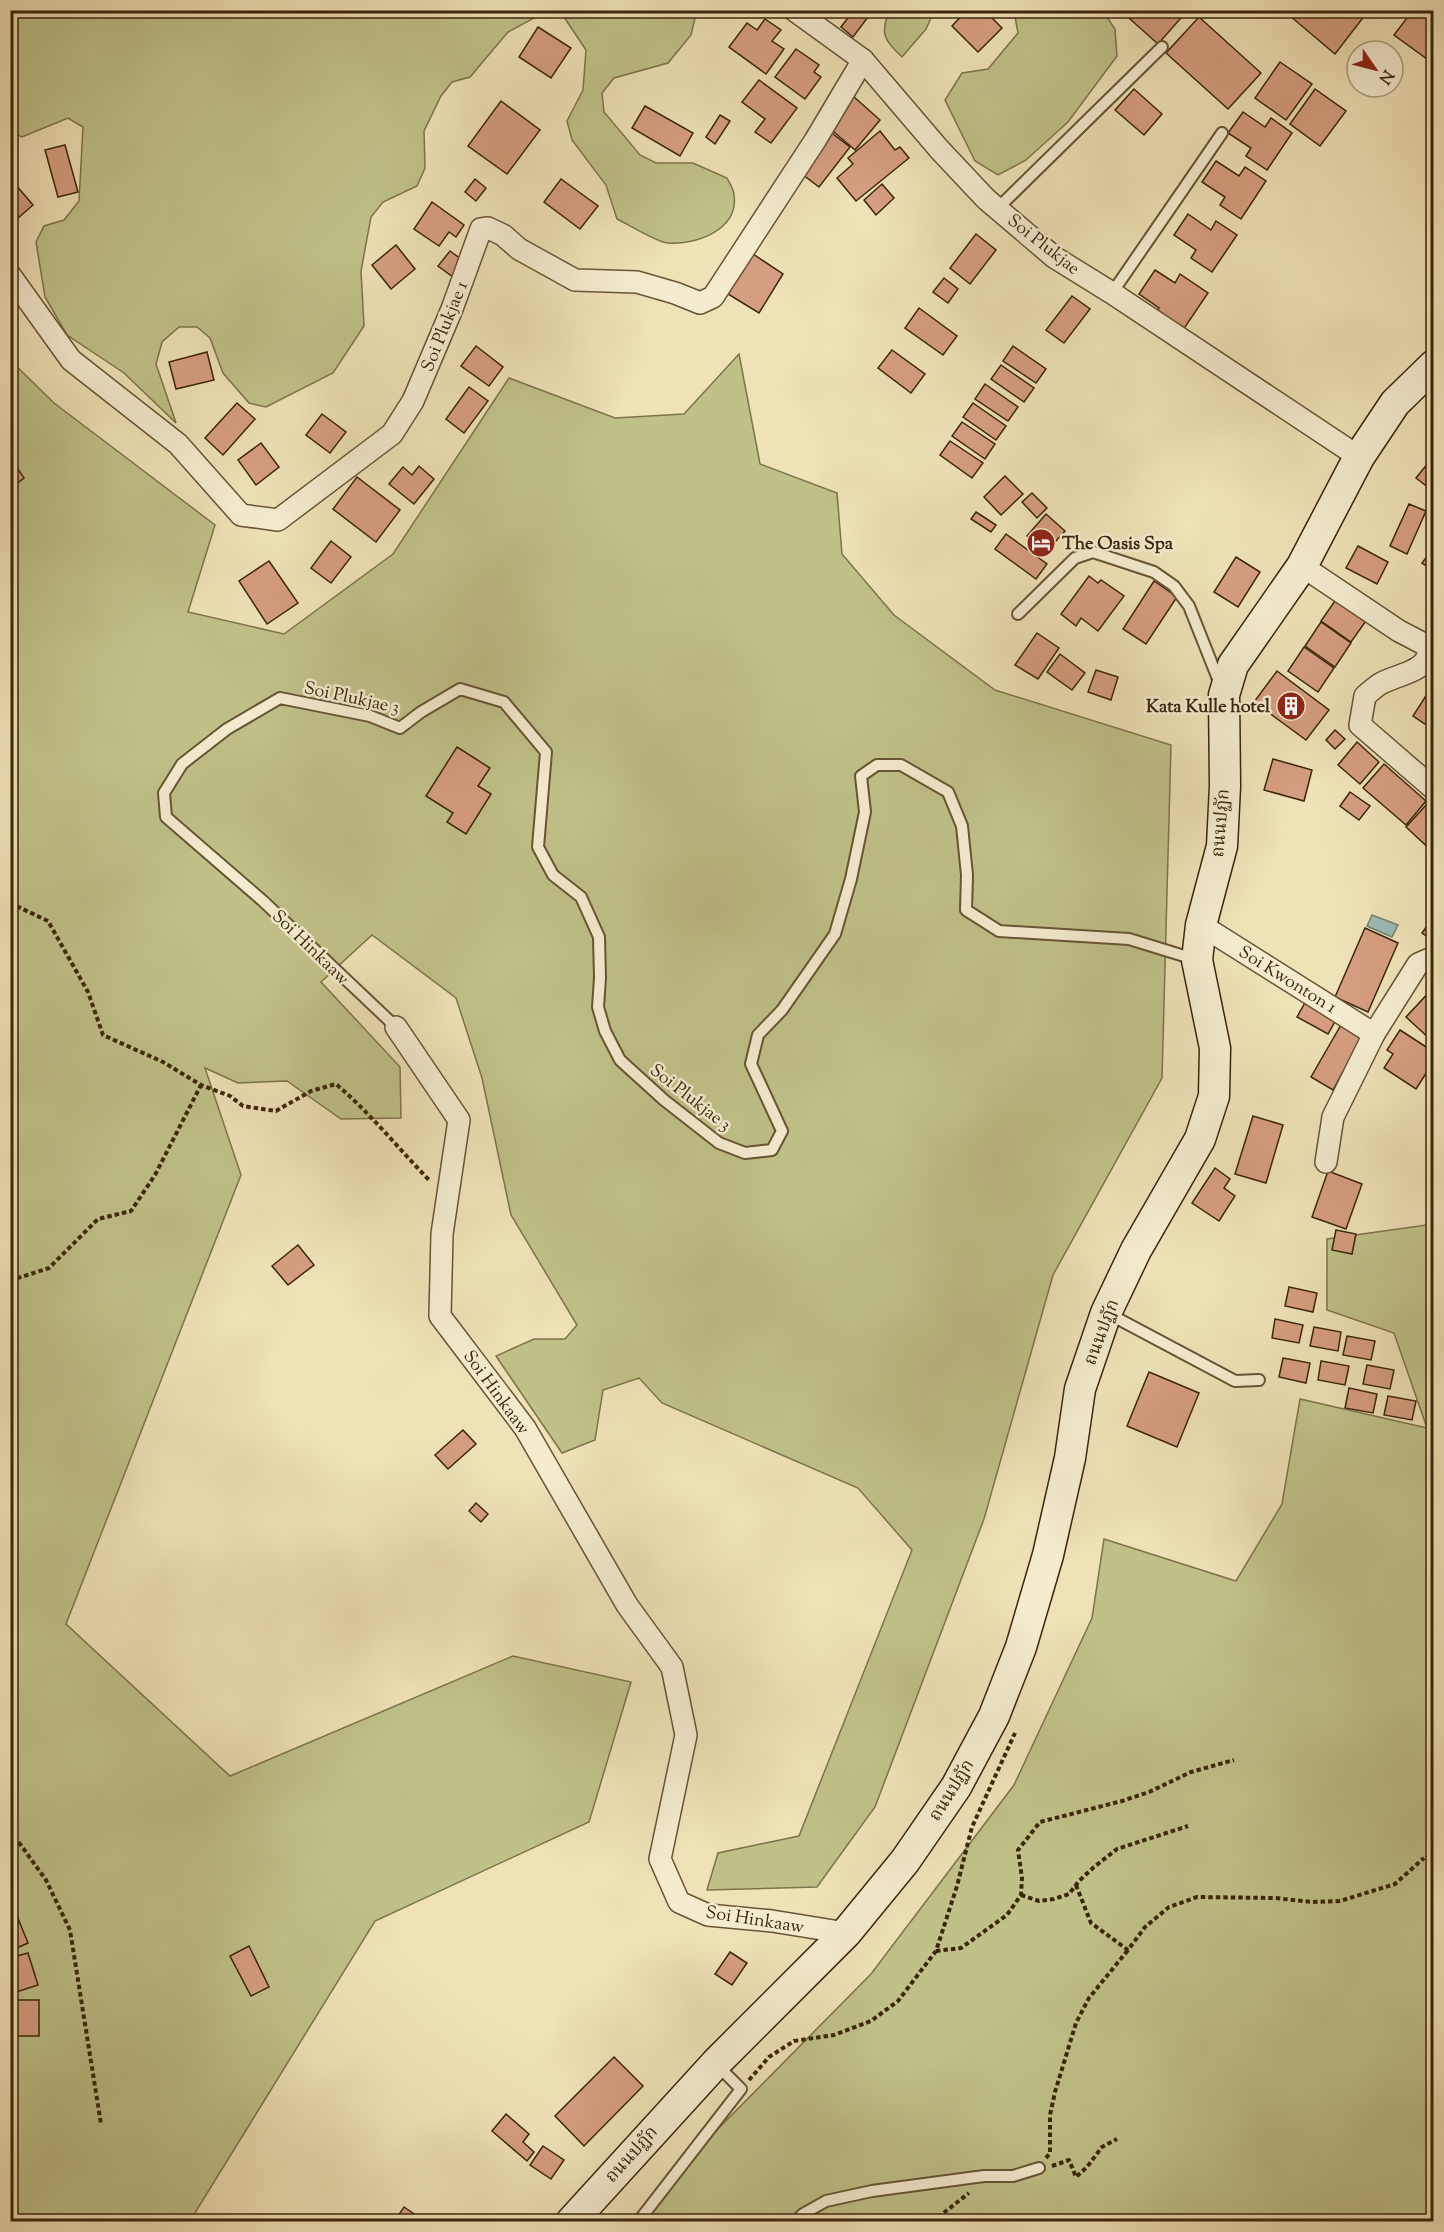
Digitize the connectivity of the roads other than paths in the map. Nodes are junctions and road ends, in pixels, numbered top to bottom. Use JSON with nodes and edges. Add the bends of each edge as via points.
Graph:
{"nodes":[{"id":1,"x":794,"y":10,"type":"edge"},
{"id":2,"x":1162,"y":47,"type":"dead end"},
{"id":3,"x":863,"y":60,"type":"junction"},
{"id":4,"x":1222,"y":133,"type":"dead end"},
{"id":5,"x":998,"y":208,"type":"junction"},
{"id":6,"x":10,"y":275,"type":"edge"},
{"id":7,"x":1112,"y":293,"type":"junction"},
{"id":8,"x":1434,"y":366,"type":"edge"},
{"id":9,"x":1359,"y":457,"type":"junction"},
{"id":10,"x":1302,"y":566,"type":"junction"},
{"id":11,"x":1018,"y":614,"type":"dead end"},
{"id":12,"x":1431,"y":657,"type":"edge"},
{"id":13,"x":1224,"y":695,"type":"junction"},
{"id":14,"x":1434,"y":789,"type":"edge"},
{"id":15,"x":164,"y":793,"type":"joint"},
{"id":16,"x":1201,"y":925,"type":"junction"},
{"id":17,"x":1434,"y":957,"type":"edge"},
{"id":18,"x":1197,"y":960,"type":"junction"},
{"id":19,"x":396,"y":1028,"type":"joint"},
{"id":20,"x":1374,"y":1034,"type":"junction"},
{"id":21,"x":1326,"y":1162,"type":"dead end"},
{"id":22,"x":1106,"y":1313,"type":"junction"},
{"id":23,"x":1259,"y":1380,"type":"dead end"},
{"id":24,"x":846,"y":1933,"type":"junction"},
{"id":25,"x":716,"y":2063,"type":"junction"},
{"id":26,"x":1040,"y":2168,"type":"road end"},
{"id":27,"x":572,"y":2222,"type":"edge"},
{"id":28,"x":638,"y":2222,"type":"edge"},
{"id":29,"x":795,"y":2222,"type":"edge"}],
"edges":[{"from":1,"to":3,"type":"street","name":"Soi Plukjae"},
{"from":2,"to":5,"type":"lane"},
{"from":3,"to":5,"type":"street","name":"Soi Plukjae","via":[[939,149]]},
{"from":3,"to":6,"type":"street","name":"Soi Plukjae 1","via":[[713,297],[700,303],[637,282],[575,280],[519,249],[503,235],[481,229],[413,401],[392,434],[278,520],[241,515],[178,444],[71,360]]},
{"from":4,"to":7,"type":"lane"},
{"from":5,"to":7,"type":"street","name":"Soi Plukjae","via":[[1054,257]]},
{"from":7,"to":9,"type":"street","name":"Soi Plukjae"},
{"from":8,"to":9,"type":"main road","name":"ถนนปฏัก","via":[[1395,403]]},
{"from":9,"to":10,"type":"main road","name":"ถนนปฏัก"},
{"from":10,"to":12,"type":"street","via":[[1424,644]]},
{"from":10,"to":13,"type":"main road","name":"ถนนปฏัก","via":[[1233,665]]},
{"from":11,"to":13,"type":"lane","via":[[1075,558],[1093,552],[1154,572],[1174,586],[1190,606]]},
{"from":12,"to":14,"type":"street","via":[[1422,666],[1380,684],[1365,696],[1360,725]]},
{"from":13,"to":16,"type":"main road","name":"ถนนปฏัก","via":[[1222,846]]},
{"from":15,"to":18,"type":"lane","name":"Soi Plukjae 3","via":[[182,764],[226,729],[280,698],[370,716],[400,728],[460,689],[504,702],[546,752],[538,847],[553,875],[581,897],[599,937],[598,1007],[620,1060],[719,1143],[745,1153],[772,1150],[782,1131],[751,1064],[758,1035],[782,1010],[835,934],[865,812],[861,776],[877,765],[901,765],[948,792],[962,826],[966,910],[999,931],[1129,939]]},
{"from":15,"to":19,"type":"lane","name":"Soi Hinkaaw","via":[[166,817],[263,901]]},
{"from":16,"to":18,"type":"main road","name":"ถนนปฏัก"},
{"from":16,"to":20,"type":"street","name":"Soi Kwonton 1"},
{"from":17,"to":20,"type":"street","via":[[1418,964]]},
{"from":18,"to":22,"type":"main road","name":"ถนนปฏัก","via":[[1215,1048],[1214,1096],[1200,1139],[1136,1250]]},
{"from":19,"to":24,"type":"street","name":"Soi Hinkaaw","via":[[459,1120],[442,1233],[440,1316],[525,1428],[627,1605],[672,1667],[686,1735],[660,1859],[679,1902],[708,1915]]},
{"from":20,"to":21,"type":"street","via":[[1333,1117]]},
{"from":22,"to":23,"type":"lane","via":[[1235,1381]]},
{"from":22,"to":24,"type":"main road","name":"ถนนปฏัก","via":[[1080,1389],[1070,1458],[1048,1555],[1021,1647],[994,1716],[956,1787],[905,1861]]},
{"from":24,"to":25,"type":"main road","name":"ถนนปฏัก"},
{"from":25,"to":27,"type":"main road","name":"ถนนปฏัก"},
{"from":25,"to":28,"type":"lane","via":[[741,2089]]},
{"from":26,"to":29,"type":"lane","via":[[1013,2176],[882,2189],[825,2201]]}]}
